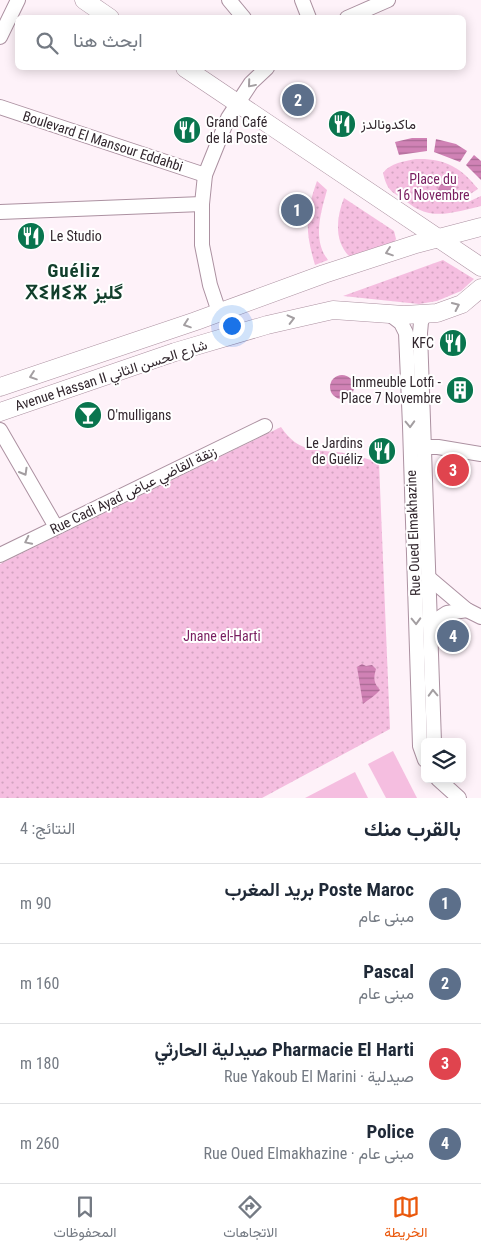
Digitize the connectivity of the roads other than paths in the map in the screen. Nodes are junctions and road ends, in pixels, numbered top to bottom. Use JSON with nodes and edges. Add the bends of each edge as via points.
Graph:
{"nodes":[{"id":1,"x":18,"y":0,"type":"edge"},
{"id":2,"x":84,"y":0,"type":"edge"},
{"id":3,"x":229,"y":0,"type":"edge"},
{"id":4,"x":302,"y":0,"type":"edge"},
{"id":5,"x":388,"y":0,"type":"edge"},
{"id":6,"x":106,"y":15,"type":"edge"},
{"id":7,"x":242,"y":15,"type":"edge"},
{"id":8,"x":308,"y":15,"type":"edge"},
{"id":9,"x":354,"y":15,"type":"edge"},
{"id":10,"x":0,"y":37,"type":"edge"},
{"id":11,"x":188,"y":70,"type":"edge"},
{"id":12,"x":265,"y":70,"type":"edge"},
{"id":13,"x":238,"y":103,"type":"junction"},
{"id":14,"x":0,"y":107,"type":"edge"},
{"id":15,"x":205,"y":174,"type":"junction"},
{"id":16,"x":202,"y":204,"type":"junction"},
{"id":17,"x":0,"y":212,"type":"edge"},
{"id":18,"x":481,"y":227,"type":"edge"},
{"id":19,"x":436,"y":238,"type":"junction"},
{"id":20,"x":481,"y":267,"type":"edge"},
{"id":21,"x":481,"y":288,"type":"edge"},
{"id":22,"x":219,"y":312,"type":"junction"},
{"id":23,"x":388,"y":313,"type":"junction"},
{"id":24,"x":426,"y":314,"type":"junction"},
{"id":25,"x":0,"y":387,"type":"edge"},
{"id":26,"x":0,"y":412,"type":"edge"},
{"id":27,"x":265,"y":426,"type":"dead end"},
{"id":28,"x":0,"y":430,"type":"edge"},
{"id":29,"x":417,"y":447,"type":"junction"},
{"id":30,"x":481,"y":454,"type":"edge"},
{"id":31,"x":56,"y":527,"type":"junction"},
{"id":32,"x":0,"y":554,"type":"edge"},
{"id":33,"x":428,"y":577,"type":"junction"},
{"id":34,"x":467,"y":610,"type":"junction"},
{"id":35,"x":481,"y":617,"type":"edge"},
{"id":36,"x":430,"y":624,"type":"junction"},
{"id":37,"x":434,"y":738,"type":"edge"},
{"id":38,"x":421,"y":749,"type":"edge"},
{"id":39,"x":442,"y":783,"type":"edge"},
{"id":40,"x":459,"y":798,"type":"edge"}],
"edges":[{"from":1,"to":10,"type":"street"},
{"from":2,"to":6,"type":"main road"},
{"from":3,"to":7,"type":"street"},
{"from":4,"to":8,"type":"street"},
{"from":5,"to":9,"type":"street"},
{"from":11,"to":13,"type":"main road"},
{"from":12,"to":13,"type":"street","one_way":true,"via":[[251,83]]},
{"from":13,"to":15,"type":"street","via":[[228,118]]},
{"from":13,"to":19,"type":"main road"},
{"from":14,"to":15,"type":"street","name":"Boulevard El Mansour Eddahbi"},
{"from":15,"to":16,"type":"street"},
{"from":16,"to":17,"type":"street"},
{"from":16,"to":22,"type":"street","via":[[202,245]]},
{"from":18,"to":19,"type":"main road","name":"Avenue Hassan II شارع الحسن الثاني"},
{"from":19,"to":20,"type":"main road"},
{"from":19,"to":22,"type":"main road","name":"Avenue Hassan II شارع الحسن الثاني","one_way":true},
{"from":24,"to":21,"type":"main road","name":"Avenue Hassan II شارع الحسن الثاني","one_way":true,"via":[[451,309]]},
{"from":22,"to":25,"type":"main road","name":"Avenue Hassan II شارع الحسن الثاني","one_way":true},
{"from":23,"to":24,"type":"main road","name":"Avenue Hassan II شارع الحسن الثاني"},
{"from":26,"to":23,"type":"main road","name":"Avenue Hassan II شارع الحسن الثاني","one_way":true,"via":[[174,352],[267,325],[333,310]]},
{"from":23,"to":29,"type":"street","name":"Rue Oued Elmakhazine","one_way":true,"via":[[401,323],[406,333]]},
{"from":24,"to":29,"type":"street","name":"Rue Oued Elmakhazine","via":[[420,333]]},
{"from":27,"to":31,"type":"street","name":"Rue Cadi Ayad زنقة القاضي عياض"},
{"from":28,"to":31,"type":"street","one_way":true},
{"from":29,"to":30,"type":"street"},
{"from":29,"to":33,"type":"street","name":"Rue Oued Elmakhazine"},
{"from":29,"to":38,"type":"street","name":"Rue Oued Elmakhazine","one_way":true},
{"from":31,"to":32,"type":"street","name":"Rue Cadi Ayad زنقة القاضي عياض","one_way":true},
{"from":33,"to":34,"type":"street"},
{"from":33,"to":36,"type":"street","name":"Rue Oued Elmakhazine"},
{"from":34,"to":35,"type":"street"},
{"from":34,"to":36,"type":"street","via":[[447,613]]},
{"from":37,"to":36,"type":"street","name":"Rue Oued Elmakhazine","one_way":true},
{"from":39,"to":40,"type":"street"}]}
